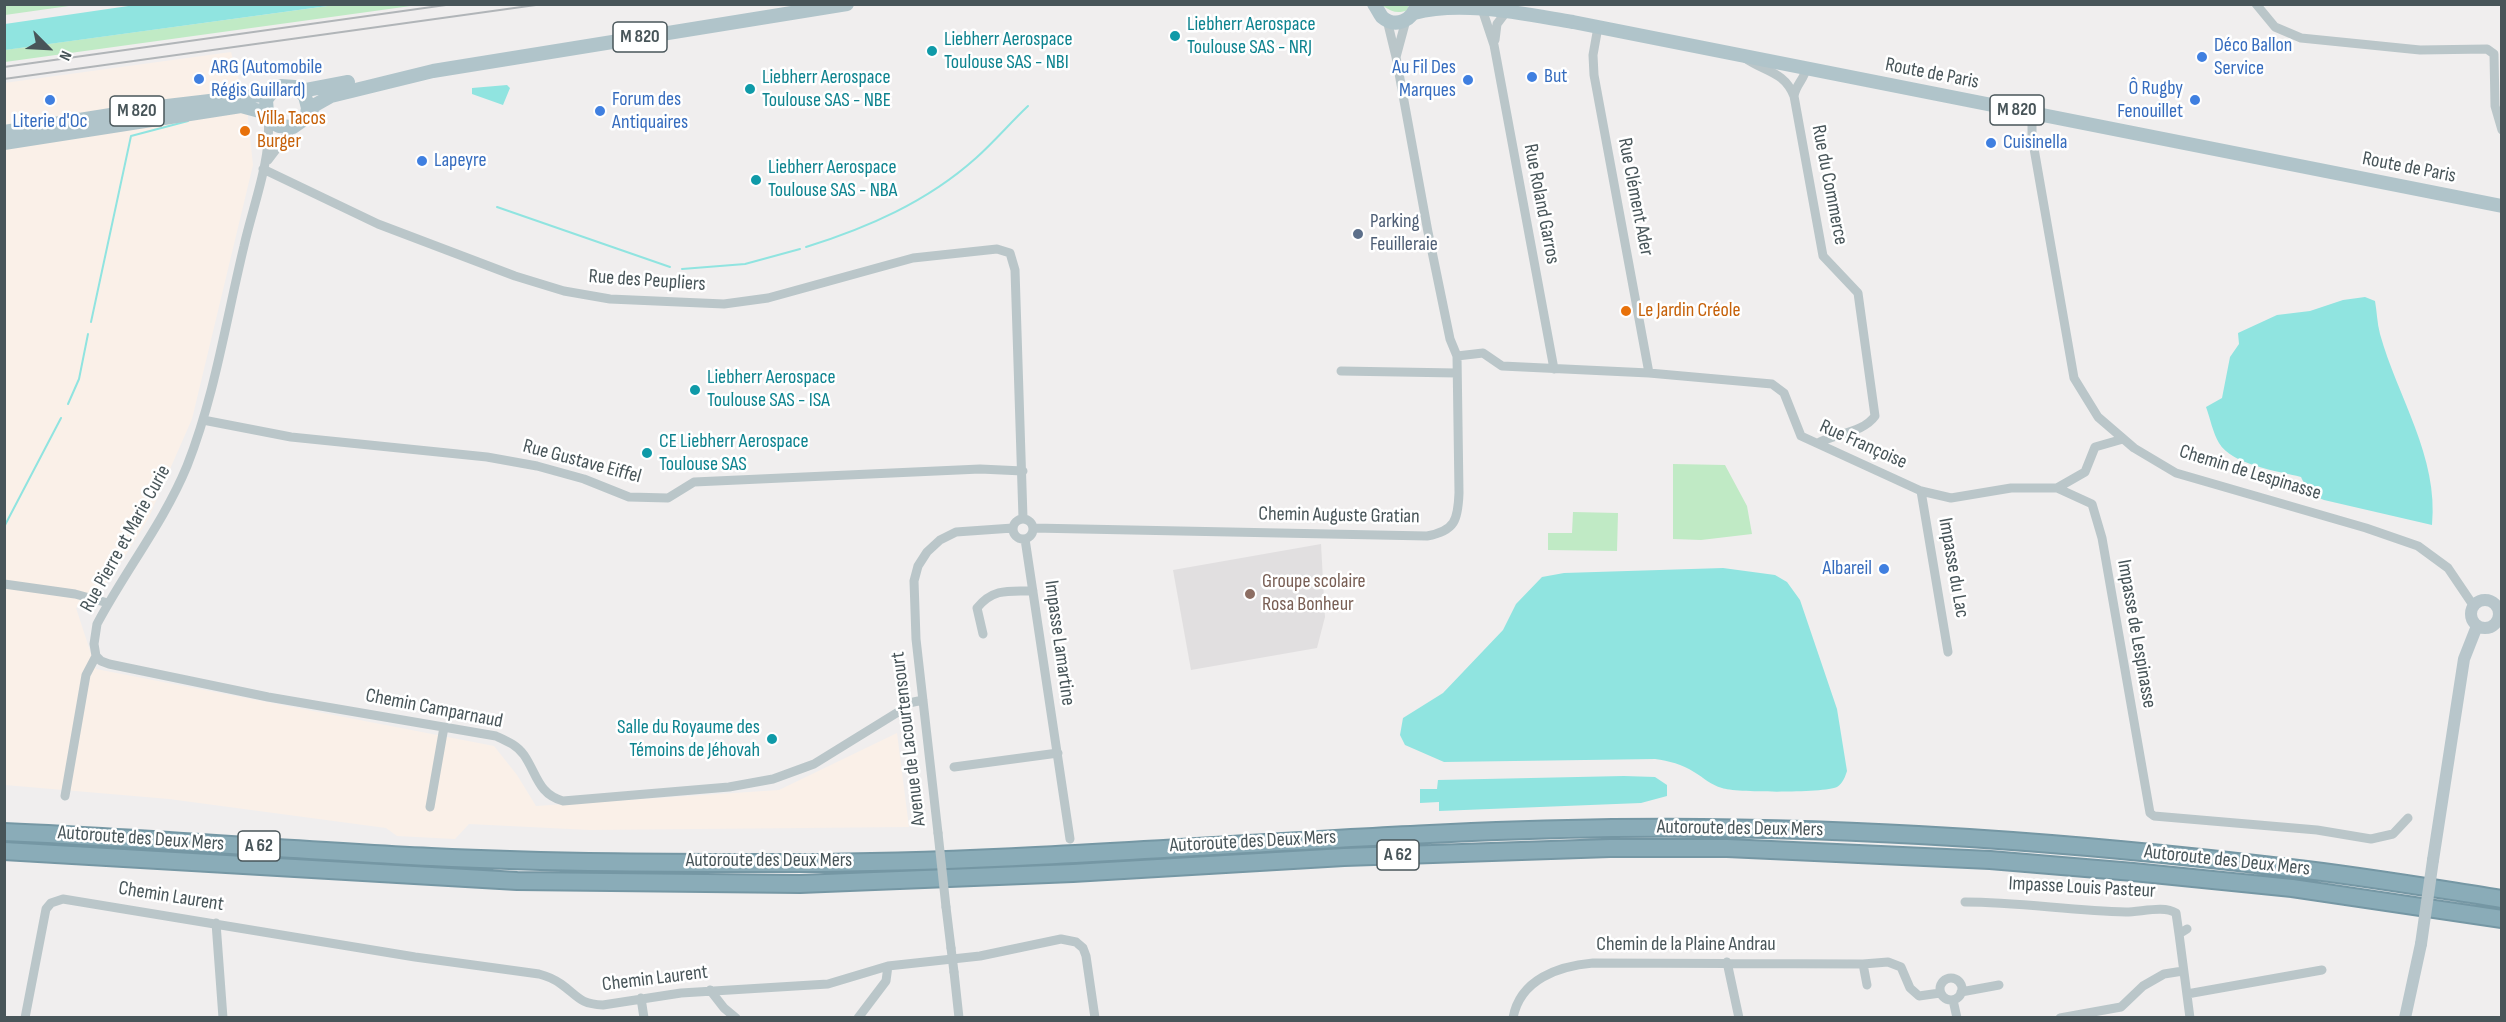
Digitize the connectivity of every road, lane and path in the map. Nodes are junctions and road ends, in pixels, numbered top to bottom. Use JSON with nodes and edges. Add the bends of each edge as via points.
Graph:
{"nodes":[{"id":1,"x":847,"y":4,"type":"edge"},
{"id":2,"x":2256,"y":4,"type":"edge"},
{"id":3,"x":1376,"y":5,"type":"edge"},
{"id":4,"x":1487,"y":7,"type":"edge"},
{"id":5,"x":1506,"y":12,"type":"junction"},
{"id":6,"x":1412,"y":13,"type":"edge"},
{"id":7,"x":1532,"y":15,"type":"junction"},
{"id":8,"x":1387,"y":20,"type":"junction"},
{"id":9,"x":1598,"y":27,"type":"junction"},
{"id":10,"x":1494,"y":45,"type":"junction"},
{"id":11,"x":1743,"y":56,"type":"junction"},
{"id":12,"x":1396,"y":57,"type":"junction"},
{"id":13,"x":1806,"y":69,"type":"junction"},
{"id":14,"x":433,"y":71,"type":"junction"},
{"id":15,"x":301,"y":91,"type":"junction"},
{"id":16,"x":269,"y":94,"type":"junction"},
{"id":17,"x":1794,"y":96,"type":"junction"},
{"id":18,"x":307,"y":114,"type":"junction"},
{"id":19,"x":2032,"y":114,"type":"junction"},
{"id":20,"x":267,"y":115,"type":"junction"},
{"id":21,"x":293,"y":127,"type":"junction"},
{"id":22,"x":2502,"y":130,"type":"edge"},
{"id":23,"x":4,"y":132,"type":"edge"},
{"id":24,"x":4,"y":143,"type":"edge"},
{"id":25,"x":265,"y":165,"type":"junction"},
{"id":26,"x":2502,"y":206,"type":"edge"},
{"id":27,"x":1457,"y":356,"type":"junction"},
{"id":28,"x":1554,"y":369,"type":"junction"},
{"id":29,"x":1341,"y":371,"type":"dead end"},
{"id":30,"x":1456,"y":373,"type":"junction"},
{"id":31,"x":1649,"y":373,"type":"junction"},
{"id":32,"x":203,"y":420,"type":"junction"},
{"id":33,"x":2123,"y":439,"type":"junction"},
{"id":34,"x":1818,"y":443,"type":"junction"},
{"id":35,"x":1023,"y":471,"type":"junction"},
{"id":36,"x":2057,"y":488,"type":"junction"},
{"id":37,"x":1921,"y":491,"type":"junction"},
{"id":38,"x":1023,"y":518,"type":"junction"},
{"id":39,"x":1013,"y":528,"type":"junction"},
{"id":40,"x":1033,"y":528,"type":"junction"},
{"id":41,"x":1024,"y":539,"type":"junction"},
{"id":42,"x":4,"y":584,"type":"edge"},
{"id":43,"x":1033,"y":591,"type":"junction"},
{"id":44,"x":2497,"y":598,"type":"edge"},
{"id":45,"x":108,"y":603,"type":"junction"},
{"id":46,"x":2474,"y":605,"type":"junction"},
{"id":47,"x":2499,"y":623,"type":"edge"},
{"id":48,"x":2477,"y":626,"type":"junction"},
{"id":49,"x":983,"y":634,"type":"dead end"},
{"id":50,"x":1948,"y":652,"type":"dead end"},
{"id":51,"x":96,"y":656,"type":"junction"},
{"id":52,"x":923,"y":705,"type":"junction"},
{"id":53,"x":444,"y":727,"type":"junction"},
{"id":54,"x":1058,"y":753,"type":"junction"},
{"id":55,"x":954,"y":767,"type":"dead end"},
{"id":56,"x":65,"y":796,"type":"dead end"},
{"id":57,"x":430,"y":807,"type":"dead end"},
{"id":58,"x":2408,"y":818,"type":"dead end"},
{"id":59,"x":4,"y":832,"type":"edge"},
{"id":60,"x":1070,"y":839,"type":"dead end"},
{"id":61,"x":4,"y":851,"type":"edge"},
{"id":62,"x":2502,"y":899,"type":"edge"},
{"id":63,"x":1965,"y":902,"type":"dead end"},
{"id":64,"x":2502,"y":919,"type":"edge"},
{"id":65,"x":216,"y":923,"type":"junction"},
{"id":66,"x":1727,"y":962,"type":"junction"},
{"id":67,"x":1863,"y":964,"type":"junction"},
{"id":68,"x":888,"y":966,"type":"junction"},
{"id":69,"x":2322,"y":970,"type":"dead end"},
{"id":70,"x":2183,"y":971,"type":"junction"},
{"id":71,"x":1999,"y":985,"type":"dead end"},
{"id":72,"x":1868,"y":986,"type":"dead end"},
{"id":73,"x":710,"y":990,"type":"junction"},
{"id":74,"x":1961,"y":992,"type":"junction"},
{"id":75,"x":1940,"y":993,"type":"junction"},
{"id":76,"x":2187,"y":994,"type":"junction"},
{"id":77,"x":641,"y":998,"type":"junction"},
{"id":78,"x":1953,"y":1000,"type":"junction"},
{"id":79,"x":25,"y":1017,"type":"edge"},
{"id":80,"x":223,"y":1017,"type":"edge"},
{"id":81,"x":644,"y":1017,"type":"edge"},
{"id":82,"x":736,"y":1017,"type":"edge"},
{"id":83,"x":858,"y":1017,"type":"edge"},
{"id":84,"x":959,"y":1017,"type":"edge"},
{"id":85,"x":1095,"y":1017,"type":"edge"},
{"id":86,"x":1513,"y":1017,"type":"edge"},
{"id":87,"x":1739,"y":1017,"type":"edge"},
{"id":88,"x":1957,"y":1017,"type":"edge"},
{"id":89,"x":2060,"y":1017,"type":"edge"},
{"id":90,"x":2190,"y":1017,"type":"edge"},
{"id":91,"x":2404,"y":1017,"type":"edge"}],
"edges":[{"from":1,"to":14,"type":"main road","number":"M 820"},
{"from":2,"to":22,"type":"street","via":[[2276,27],[2301,38],[2420,50],[2487,49],[2494,54],[2495,106]]},
{"from":3,"to":8,"type":"main road"},
{"from":4,"to":5,"type":"main road","name":"Route de Paris","number":"M 820"},
{"from":4,"to":6,"type":"main road","name":"Route de Paris","number":"M 820","via":[[1432,7]]},
{"from":4,"to":7,"type":"main road","name":"Route de Paris","number":"M 820"},
{"from":4,"to":10,"type":"street","name":"Rue Roland Garros"},
{"from":5,"to":7,"type":"main road","name":"Route de Paris","number":"M 820"},
{"from":5,"to":10,"type":"street","name":"Rue Roland Garros","via":[[1497,24]]},
{"from":6,"to":8,"type":"main road","name":"Route de Paris","number":"M 820","via":[[1393,22]]},
{"from":6,"to":12,"type":"street","name":"Chemin Auguste Gratian"},
{"from":7,"to":9,"type":"main road","name":"Route de Paris","number":"M 820"},
{"from":8,"to":12,"type":"street","name":"Chemin Auguste Gratian"},
{"from":9,"to":11,"type":"main road","name":"Route de Paris","number":"M 820"},
{"from":9,"to":31,"type":"street","name":"Rue Clément Ader","via":[[1594,75]]},
{"from":10,"to":28,"type":"street","name":"Rue Roland Garros"},
{"from":11,"to":13,"type":"main road","name":"Route de Paris","number":"M 820"},
{"from":11,"to":17,"type":"street","via":[[1782,77]]},
{"from":12,"to":27,"type":"street","name":"Chemin Auguste Gratian","via":[[1430,242]]},
{"from":13,"to":17,"type":"street"},
{"from":13,"to":19,"type":"main road","name":"Route de Paris","number":"M 820"},
{"from":14,"to":15,"type":"main road","number":"M 820"},
{"from":14,"to":18,"type":"main road","number":"M 820","via":[[331,96]]},
{"from":15,"to":16,"type":"main road","via":[[281,86]]},
{"from":15,"to":18,"type":"main road","via":[[308,102]]},
{"from":16,"to":20,"type":"main road"},
{"from":16,"to":23,"type":"main road","number":"M 820"},
{"from":17,"to":34,"type":"street","name":"Rue du Commerce","via":[[1823,256],[1858,293],[1875,417],[1868,426],[1832,435]]},
{"from":18,"to":21,"type":"main road"},
{"from":19,"to":26,"type":"main road","name":"Route de Paris","number":"M 820"},
{"from":19,"to":33,"type":"street","name":"Chemin de Lespinasse","via":[[2032,137],[2074,378],[2098,417]]},
{"from":20,"to":21,"type":"main road","via":[[279,126]]},
{"from":20,"to":24,"type":"main road","number":"M 820","via":[[241,106]]},
{"from":20,"to":25,"type":"street","name":"Rue Pierre et Marie Curie"},
{"from":21,"to":25,"type":"street","name":"Rue Pierre et Marie Curie"},
{"from":25,"to":32,"type":"street","name":"Rue Pierre et Marie Curie"},
{"from":25,"to":35,"type":"street","name":"Rue des Peupliers","via":[[378,224],[416,239],[537,283],[602,298],[747,302],[913,258],[997,249],[1010,253],[1015,270]]},
{"from":27,"to":28,"type":"street","name":"Rue Françoise","via":[[1483,353],[1502,366]]},
{"from":27,"to":30,"type":"street","name":"Chemin Auguste Gratian"},
{"from":28,"to":31,"type":"street","name":"Rue Françoise"},
{"from":29,"to":30,"type":"street"},
{"from":30,"to":40,"type":"street","name":"Chemin Auguste Gratian","via":[[1460,432],[1458,512],[1443,533],[1427,536]]},
{"from":31,"to":34,"type":"street","name":"Rue Françoise","via":[[1772,384],[1784,393],[1801,436]]},
{"from":32,"to":35,"type":"street","name":"Rue Gustave Eiffel","via":[[291,437],[487,457],[537,466],[629,497],[668,498],[694,482],[969,469]]},
{"from":32,"to":45,"type":"street","name":"Rue Pierre et Marie Curie","via":[[167,507]]},
{"from":33,"to":36,"type":"street","name":"Rue Françoise","via":[[2095,447],[2085,472]]},
{"from":33,"to":46,"type":"street","name":"Chemin de Lespinasse","via":[[2176,473],[2418,546],[2448,568]]},
{"from":34,"to":37,"type":"street","name":"Rue Françoise"},
{"from":35,"to":38,"type":"street"},
{"from":36,"to":37,"type":"street","name":"Rue Françoise","via":[[2011,488],[1951,498]]},
{"from":36,"to":58,"type":"street","name":"Impasse de Lespinasse","via":[[2092,504],[2102,538],[2147,809],[2154,816],[2317,830],[2372,839],[2393,834]]},
{"from":37,"to":50,"type":"street","name":"Impasse du Lac"},
{"from":38,"to":39,"type":"street"},
{"from":38,"to":40,"type":"street"},
{"from":39,"to":41,"type":"street","via":[[1017,537]]},
{"from":39,"to":52,"type":"street","name":"Avenue de Lacourtensourt","via":[[956,532],[940,540],[918,566],[913,604]]},
{"from":40,"to":41,"type":"street"},
{"from":41,"to":43,"type":"street","name":"Impasse Lamartine"},
{"from":42,"to":45,"type":"street"},
{"from":43,"to":49,"type":"street","via":[[1002,591],[986,597],[977,608]]},
{"from":43,"to":54,"type":"street","name":"Impasse Lamartine"},
{"from":44,"to":46,"type":"street"},
{"from":44,"to":47,"type":"street"},
{"from":45,"to":51,"type":"street","name":"Rue Pierre et Marie Curie","via":[[97,624]]},
{"from":46,"to":48,"type":"street","via":[[2470,615]]},
{"from":47,"to":48,"type":"street","via":[[2488,628]]},
{"from":48,"to":91,"type":"street","bridge":true,"via":[[2464,659],[2421,944]]},
{"from":51,"to":53,"type":"street","name":"Chemin Camparnaud","via":[[109,664],[268,697]]},
{"from":51,"to":56,"type":"street","name":"Rue Pierre et Marie Curie","via":[[86,675]]},
{"from":52,"to":53,"type":"street","name":"Chemin Camparnaud","via":[[909,703],[814,764],[773,779],[729,787],[562,801],[542,790],[524,756],[508,741]]},
{"from":52,"to":84,"type":"street","name":"Avenue de Lacourtensourt","bridge":true},
{"from":53,"to":57,"type":"street"},
{"from":54,"to":55,"type":"street"},
{"from":54,"to":60,"type":"street","name":"Impasse Lamartine"},
{"from":59,"to":62,"type":"highway","name":"Autoroute des Deux Mers","number":"A 62","via":[[451,858],[798,863],[1073,855],[1343,837],[1728,828],[2134,851],[2294,868]]},
{"from":61,"to":64,"type":"highway","name":"Autoroute des Deux Mers","number":"A 62","via":[[517,881],[800,884],[1367,856],[1727,848],[1990,860],[2133,872],[2292,888]]},
{"from":63,"to":70,"type":"street","name":"Impasse Louis Pasteur","via":[[2122,912],[2167,910],[2176,914],[2183,931]]},
{"from":65,"to":77,"type":"street","name":"Chemin Laurent","via":[[539,974],[554,979],[590,1005]]},
{"from":65,"to":79,"type":"street","name":"Chemin Laurent","via":[[72,900],[51,903],[41,929]]},
{"from":65,"to":80,"type":"street"},
{"from":66,"to":67,"type":"street","name":"Chemin de la Plaine Andrau"},
{"from":66,"to":86,"type":"street","name":"Chemin de la Plaine Andrau","via":[[1593,963],[1566,967],[1547,973],[1533,984],[1521,997]]},
{"from":66,"to":87,"type":"street"},
{"from":67,"to":72,"type":"street"},
{"from":67,"to":75,"type":"street","name":"Chemin de la Plaine Andrau","via":[[1888,962],[1901,967],[1918,996]]},
{"from":68,"to":73,"type":"street","name":"Chemin Laurent","via":[[828,984]]},
{"from":68,"to":83,"type":"street","via":[[886,981]]},
{"from":68,"to":85,"type":"street","name":"Chemin Laurent","via":[[980,956],[1061,939],[1076,942],[1086,956]]},
{"from":69,"to":76,"type":"street"},
{"from":70,"to":76,"type":"street","name":"Impasse Louis Pasteur"},
{"from":70,"to":89,"type":"street","via":[[2164,974],[2121,1006]]},
{"from":71,"to":74,"type":"street"},
{"from":73,"to":77,"type":"street","name":"Chemin Laurent"},
{"from":73,"to":82,"type":"street"},
{"from":74,"to":75,"type":"street","via":[[1960,984],[1948,979]]},
{"from":74,"to":78,"type":"street"},
{"from":75,"to":78,"type":"street"},
{"from":76,"to":90,"type":"street","name":"Impasse Louis Pasteur"},
{"from":77,"to":81,"type":"street"},
{"from":78,"to":88,"type":"street"}]}
